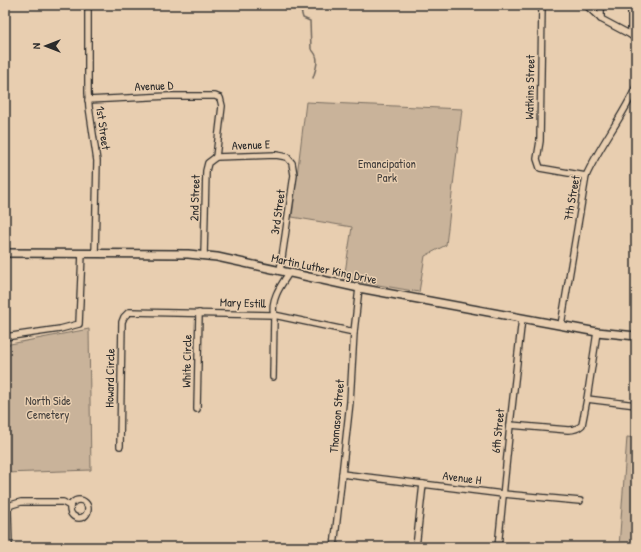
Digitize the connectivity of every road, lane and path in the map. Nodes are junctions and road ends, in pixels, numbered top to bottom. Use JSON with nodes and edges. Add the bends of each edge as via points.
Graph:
{"nodes":[{"id":1,"x":88,"y":5,"type":"edge"},
{"id":2,"x":542,"y":5,"type":"edge"},
{"id":3,"x":586,"y":5,"type":"edge"},
{"id":4,"x":601,"y":5,"type":"edge"},
{"id":5,"x":631,"y":5,"type":"edge"},
{"id":6,"x":601,"y":19,"type":"junction"},
{"id":7,"x":630,"y":35,"type":"junction"},
{"id":8,"x":636,"y":40,"type":"edge"},
{"id":9,"x":636,"y":87,"type":"edge"},
{"id":10,"x":220,"y":98,"type":"joint"},
{"id":11,"x":88,"y":100,"type":"junction"},
{"id":12,"x":216,"y":157,"type":"junction"},
{"id":13,"x":287,"y":157,"type":"joint"},
{"id":14,"x":586,"y":176,"type":"junction"},
{"id":15,"x":5,"y":253,"type":"edge"},
{"id":16,"x":82,"y":254,"type":"junction"},
{"id":17,"x":95,"y":254,"type":"junction"},
{"id":18,"x":204,"y":256,"type":"junction"},
{"id":19,"x":280,"y":271,"type":"junction"},
{"id":20,"x":289,"y":273,"type":"junction"},
{"id":21,"x":359,"y":288,"type":"junction"},
{"id":22,"x":129,"y":312,"type":"joint"},
{"id":23,"x":199,"y":313,"type":"junction"},
{"id":24,"x":274,"y":315,"type":"junction"},
{"id":25,"x":522,"y":318,"type":"junction"},
{"id":26,"x":561,"y":325,"type":"junction"},
{"id":27,"x":354,"y":332,"type":"junction"},
{"id":28,"x":596,"y":332,"type":"junction"},
{"id":29,"x":636,"y":336,"type":"edge"},
{"id":30,"x":5,"y":337,"type":"edge"},
{"id":31,"x":273,"y":377,"type":"dead end"},
{"id":32,"x":587,"y":399,"type":"junction"},
{"id":33,"x":636,"y":405,"type":"edge"},
{"id":34,"x":197,"y":409,"type":"dead end"},
{"id":35,"x":510,"y":425,"type":"junction"},
{"id":36,"x":120,"y":446,"type":"dead end"},
{"id":37,"x":342,"y":474,"type":"junction"},
{"id":38,"x":423,"y":484,"type":"junction"},
{"id":39,"x":503,"y":494,"type":"junction"},
{"id":40,"x":580,"y":501,"type":"dead end"},
{"id":41,"x":70,"y":506,"type":"dead end"},
{"id":42,"x":9,"y":547,"type":"edge"},
{"id":43,"x":334,"y":547,"type":"edge"},
{"id":44,"x":416,"y":547,"type":"edge"},
{"id":45,"x":498,"y":547,"type":"edge"}],
"edges":[{"from":1,"to":11,"type":"street","name":"1st Street"},
{"from":2,"to":14,"type":"street","name":"Watkins Street","via":[[540,141],[537,160],[540,168]]},
{"from":3,"to":6,"type":"street"},
{"from":4,"to":6,"type":"street"},
{"from":5,"to":7,"type":"street"},
{"from":6,"to":7,"type":"street"},
{"from":7,"to":8,"type":"street"},
{"from":9,"to":14,"type":"street","name":"7th Street","via":[[628,106],[593,160]]},
{"from":10,"to":11,"type":"street","name":"Avenue D","via":[[169,96]]},
{"from":10,"to":12,"type":"street","name":"2nd Street","via":[[222,106]]},
{"from":11,"to":17,"type":"street","name":"1st Street","via":[[97,161]]},
{"from":12,"to":13,"type":"street","name":"Avenue E"},
{"from":12,"to":18,"type":"street","name":"2nd Street","via":[[208,163],[206,171]]},
{"from":13,"to":19,"type":"street","name":"3rd Street","via":[[292,163],[294,175]]},
{"from":14,"to":26,"type":"street","name":"7th Street"},
{"from":15,"to":16,"type":"street","name":"Martin Luther King Drive"},
{"from":16,"to":17,"type":"street","name":"Martin Luther King Drive"},
{"from":16,"to":30,"type":"street","via":[[79,324]]},
{"from":17,"to":18,"type":"street","name":"Martin Luther King Drive"},
{"from":18,"to":19,"type":"street","name":"Martin Luther King Drive"},
{"from":19,"to":20,"type":"street","name":"Martin Luther King Drive"},
{"from":20,"to":21,"type":"street","name":"Martin Luther King Drive"},
{"from":20,"to":24,"type":"street","via":[[277,292]]},
{"from":21,"to":25,"type":"street","name":"Martin Luther King Drive"},
{"from":21,"to":27,"type":"street","name":"Thomason Street"},
{"from":22,"to":23,"type":"street","name":"Mary Estill"},
{"from":22,"to":36,"type":"street","name":"Howard Circle","via":[[122,322]]},
{"from":23,"to":24,"type":"street","name":"Mary Estill"},
{"from":23,"to":34,"type":"street","name":"White Circle"},
{"from":24,"to":27,"type":"street","name":"Mary Estill"},
{"from":24,"to":31,"type":"street"},
{"from":25,"to":26,"type":"street","name":"Martin Luther King Drive"},
{"from":25,"to":35,"type":"street","name":"6th Street"},
{"from":26,"to":28,"type":"street","name":"Martin Luther King Drive"},
{"from":27,"to":37,"type":"street","name":"Thomason Street"},
{"from":28,"to":29,"type":"street","name":"Martin Luther King Drive"},
{"from":28,"to":32,"type":"street"},
{"from":32,"to":33,"type":"street"},
{"from":32,"to":35,"type":"street","via":[[584,420],[579,428],[568,430]]},
{"from":35,"to":39,"type":"street","name":"6th Street"},
{"from":37,"to":38,"type":"street","name":"Avenue H"},
{"from":37,"to":43,"type":"street","name":"Thomason Street"},
{"from":38,"to":39,"type":"street","name":"Avenue H"},
{"from":38,"to":44,"type":"street"},
{"from":39,"to":40,"type":"street","name":"Avenue H"},
{"from":39,"to":45,"type":"street","name":"6th Street"},
{"from":41,"to":42,"type":"street","via":[[63,502],[21,502],[11,505],[8,509]]}]}
